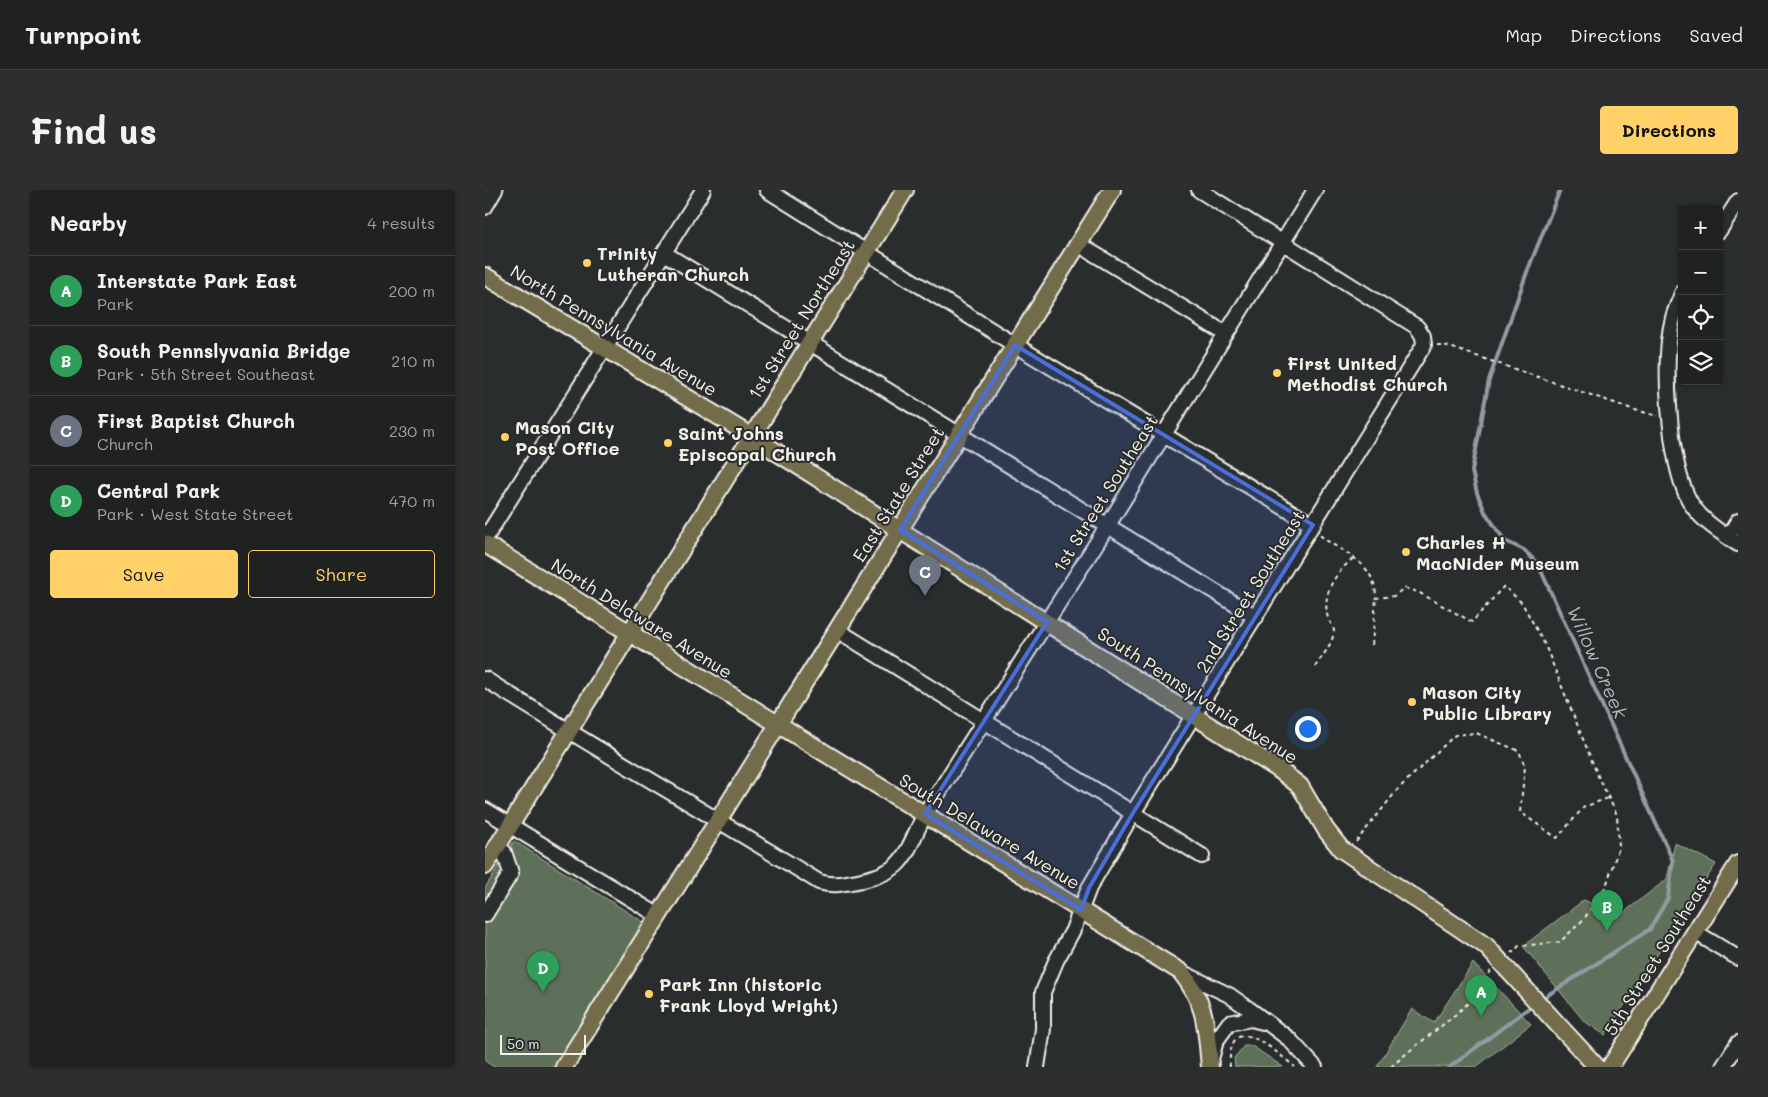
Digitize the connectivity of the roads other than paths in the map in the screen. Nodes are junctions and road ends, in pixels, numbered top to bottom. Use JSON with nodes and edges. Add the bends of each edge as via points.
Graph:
{"nodes":[{"id":1,"x":495,"y":190,"type":"edge"},
{"id":2,"x":703,"y":190,"type":"edge"},
{"id":3,"x":767,"y":190,"type":"edge"},
{"id":4,"x":905,"y":190,"type":"edge"},
{"id":5,"x":1112,"y":190,"type":"edge"},
{"id":6,"x":1199,"y":190,"type":"edge"},
{"id":7,"x":1315,"y":190,"type":"edge"},
{"id":8,"x":1738,"y":201,"type":"edge"},
{"id":9,"x":485,"y":207,"type":"edge"},
{"id":10,"x":1723,"y":225,"type":"edge"},
{"id":11,"x":1282,"y":243,"type":"junction"},
{"id":12,"x":1078,"y":244,"type":"junction"},
{"id":13,"x":664,"y":252,"type":"junction"},
{"id":14,"x":866,"y":253,"type":"junction"},
{"id":15,"x":485,"y":276,"type":"edge"},
{"id":16,"x":1681,"y":295,"type":"edge"},
{"id":17,"x":1226,"y":334,"type":"junction"},
{"id":18,"x":810,"y":342,"type":"junction"},
{"id":19,"x":1015,"y":345,"type":"junction"},
{"id":20,"x":604,"y":346,"type":"junction"},
{"id":21,"x":959,"y":434,"type":"junction"},
{"id":22,"x":1163,"y":435,"type":"junction"},
{"id":23,"x":751,"y":436,"type":"junction"},
{"id":24,"x":1738,"y":521,"type":"edge"},
{"id":25,"x":1108,"y":525,"type":"junction"},
{"id":26,"x":1313,"y":526,"type":"junction"},
{"id":27,"x":899,"y":530,"type":"junction"},
{"id":28,"x":485,"y":539,"type":"edge"},
{"id":29,"x":1733,"y":540,"type":"edge"},
{"id":30,"x":485,"y":544,"type":"edge"},
{"id":31,"x":1257,"y":616,"type":"junction"},
{"id":32,"x":1047,"y":622,"type":"junction"},
{"id":33,"x":837,"y":630,"type":"junction"},
{"id":34,"x":629,"y":633,"type":"junction"},
{"id":35,"x":485,"y":679,"type":"edge"},
{"id":36,"x":1194,"y":714,"type":"junction"},
{"id":37,"x":985,"y":721,"type":"junction"},
{"id":38,"x":778,"y":725,"type":"junction"},
{"id":39,"x":568,"y":732,"type":"junction"},
{"id":40,"x":485,"y":810,"type":"edge"},
{"id":41,"x":1133,"y":813,"type":"junction"},
{"id":42,"x":925,"y":814,"type":"junction"},
{"id":43,"x":719,"y":820,"type":"junction"},
{"id":44,"x":510,"y":825,"type":"junction"},
{"id":45,"x":497,"y":847,"type":"junction"},
{"id":46,"x":1202,"y":856,"type":"dead end"},
{"id":47,"x":1738,"y":864,"type":"edge"},
{"id":48,"x":485,"y":866,"type":"edge"},
{"id":49,"x":1081,"y":910,"type":"junction"},
{"id":50,"x":485,"y":915,"type":"edge"},
{"id":51,"x":659,"y":916,"type":"junction"},
{"id":52,"x":1695,"y":932,"type":"junction"},
{"id":53,"x":1738,"y":958,"type":"edge"},
{"id":54,"x":1181,"y":972,"type":"junction"},
{"id":55,"x":1266,"y":1023,"type":"junction"},
{"id":56,"x":1738,"y":1043,"type":"edge"},
{"id":57,"x":1210,"y":1065,"type":"edge"},
{"id":58,"x":564,"y":1067,"type":"edge"},
{"id":59,"x":1037,"y":1067,"type":"edge"},
{"id":60,"x":1315,"y":1067,"type":"edge"},
{"id":61,"x":1597,"y":1067,"type":"edge"},
{"id":62,"x":1610,"y":1067,"type":"edge"},
{"id":63,"x":1723,"y":1067,"type":"edge"}],
"edges":[{"from":1,"to":9,"type":"street"},
{"from":2,"to":13,"type":"street"},
{"from":3,"to":14,"type":"street"},
{"from":4,"to":14,"type":"main road","name":"1st Street Northeast"},
{"from":5,"to":12,"type":"main road","name":"East State Street"},
{"from":6,"to":11,"type":"street"},
{"from":7,"to":11,"type":"street","name":"1st Street Southeast"},
{"from":8,"to":10,"type":"street"},
{"from":11,"to":17,"type":"street","name":"1st Street Southeast"},
{"from":11,"to":26,"type":"street","name":"2nd Street Southeast","via":[[1417,327],[1424,345]]},
{"from":12,"to":17,"type":"street"},
{"from":12,"to":19,"type":"main road","name":"East State Street"},
{"from":13,"to":18,"type":"street"},
{"from":13,"to":20,"type":"street"},
{"from":14,"to":18,"type":"main road","name":"1st Street Northeast"},
{"from":14,"to":19,"type":"street"},
{"from":15,"to":20,"type":"main road","name":"North Pennsylvania Avenue"},
{"from":16,"to":29,"type":"street","via":[[1673,319],[1669,353],[1671,419],[1680,477],[1689,500],[1703,518]]},
{"from":17,"to":22,"type":"street","name":"1st Street Southeast"},
{"from":18,"to":21,"type":"street"},
{"from":18,"to":23,"type":"main road","name":"1st Street Northeast"},
{"from":19,"to":21,"type":"main road","name":"East State Street"},
{"from":19,"to":22,"type":"street"},
{"from":20,"to":23,"type":"main road","name":"North Pennsylvania Avenue"},
{"from":20,"to":28,"type":"street"},
{"from":21,"to":25,"type":"street"},
{"from":21,"to":27,"type":"main road","name":"East State Street"},
{"from":22,"to":25,"type":"street","name":"1st Street Southeast"},
{"from":22,"to":26,"type":"street"},
{"from":23,"to":27,"type":"main road","name":"North Pennsylvania Avenue"},
{"from":23,"to":34,"type":"main road","name":"1st Street Northeast"},
{"from":24,"to":29,"type":"street"},
{"from":25,"to":31,"type":"street"},
{"from":25,"to":32,"type":"street","name":"1st Street Southeast"},
{"from":26,"to":31,"type":"street","name":"2nd Street Southeast"},
{"from":27,"to":32,"type":"main road","name":"South Pennsylvania Avenue"},
{"from":27,"to":33,"type":"main road","name":"East State Street"},
{"from":30,"to":34,"type":"main road","name":"North Delaware Avenue"},
{"from":31,"to":36,"type":"street","name":"2nd Street Southeast"},
{"from":32,"to":36,"type":"main road","name":"South Pennsylvania Avenue"},
{"from":32,"to":37,"type":"street","name":"1st Street Southeast"},
{"from":33,"to":37,"type":"street"},
{"from":33,"to":38,"type":"main road","name":"East State Street"},
{"from":34,"to":38,"type":"main road","name":"North Delaware Avenue"},
{"from":34,"to":39,"type":"main road","name":"1st Street Northeast"},
{"from":35,"to":39,"type":"street","name":"1st Street Southeast"},
{"from":36,"to":41,"type":"street","name":"2nd Street Southeast"},
{"from":36,"to":61,"type":"main road","name":"South Pennsylvania Avenue","bridge":true,"via":[[1299,786],[1341,849],[1486,946]]},
{"from":37,"to":41,"type":"street"},
{"from":37,"to":42,"type":"street","name":"1st Street Southeast"},
{"from":38,"to":42,"type":"main road","name":"South Delaware Avenue"},
{"from":38,"to":43,"type":"main road","name":"East State Street"},
{"from":39,"to":43,"type":"street","name":"1st Street Southeast"},
{"from":39,"to":44,"type":"main road","name":"1st Street Northeast"},
{"from":40,"to":44,"type":"street"},
{"from":41,"to":46,"type":"street"},
{"from":41,"to":49,"type":"street","name":"2nd Street Southeast","via":[[1089,888]]},
{"from":42,"to":43,"type":"street","name":"1st Street Southeast","via":[[899,864],[890,872],[833,886],[819,882]]},
{"from":42,"to":49,"type":"main road","name":"South Delaware Avenue"},
{"from":43,"to":51,"type":"main road","name":"East State Street"},
{"from":44,"to":45,"type":"main road","name":"1st Street Northeast"},
{"from":44,"to":51,"type":"street"},
{"from":45,"to":48,"type":"main road","name":"1st Street Northeast"},
{"from":45,"to":50,"type":"street","via":[[504,852],[511,873]]},
{"from":47,"to":52,"type":"main road","name":"5th Street Southeast"},
{"from":49,"to":54,"type":"main road","name":"South Delaware Avenue"},
{"from":49,"to":59,"type":"street","name":"2nd Street Southeast","via":[[1043,992],[1043,1029]]},
{"from":51,"to":58,"type":"main road","name":"East State Street"},
{"from":52,"to":53,"type":"street"},
{"from":52,"to":62,"type":"main road","name":"5th Street Southeast"},
{"from":54,"to":55,"type":"street","name":"South Delaware Avenue","via":[[1229,996]]},
{"from":54,"to":57,"type":"main road","name":"South Delaware Avenue","via":[[1195,989],[1203,1008]]},
{"from":55,"to":57,"type":"street","name":"South Delaware Avenue","via":[[1251,1019],[1229,1023],[1216,1041]]},
{"from":55,"to":60,"type":"street","name":"South Delaware Avenue","via":[[1289,1039]]},
{"from":56,"to":63,"type":"street"}]}
